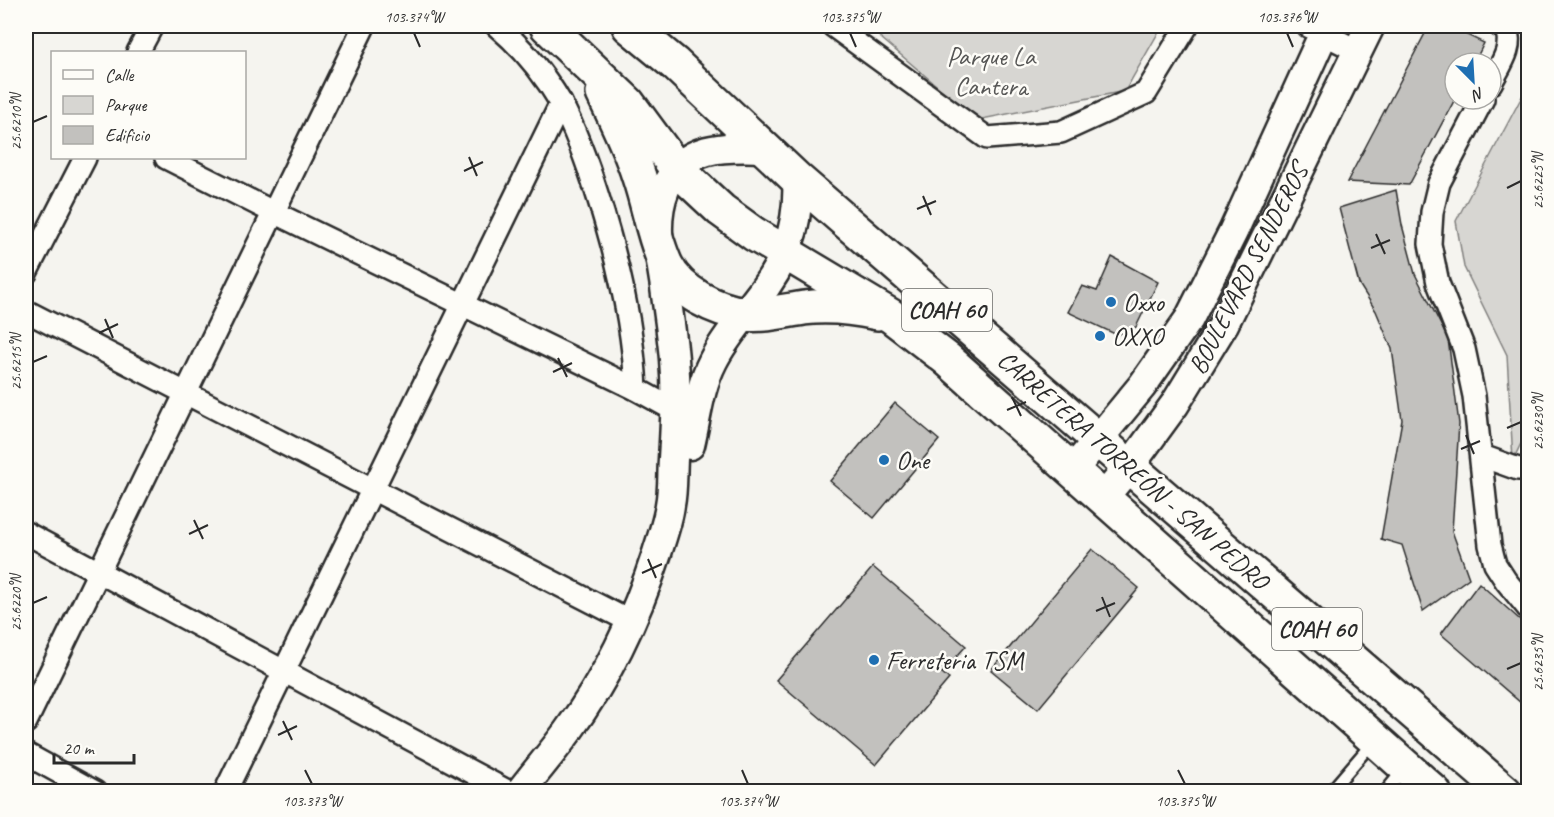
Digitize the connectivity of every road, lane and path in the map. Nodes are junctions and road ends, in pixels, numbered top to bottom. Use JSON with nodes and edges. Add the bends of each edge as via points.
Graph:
{"nodes":[{"id":1,"x":152,"y":26,"type":"edge"},
{"id":2,"x":364,"y":26,"type":"edge"},
{"id":3,"x":497,"y":26,"type":"edge"},
{"id":4,"x":547,"y":26,"type":"edge"},
{"id":5,"x":629,"y":26,"type":"edge"},
{"id":6,"x":836,"y":26,"type":"edge"},
{"id":7,"x":1187,"y":26,"type":"edge"},
{"id":8,"x":1370,"y":26,"type":"edge"},
{"id":9,"x":1500,"y":26,"type":"edge"},
{"id":10,"x":1319,"y":28,"type":"edge"},
{"id":11,"x":139,"y":51,"type":"edge"},
{"id":12,"x":1358,"y":51,"type":"junction"},
{"id":13,"x":1503,"y":60,"type":"edge"},
{"id":14,"x":588,"y":65,"type":"junction"},
{"id":15,"x":561,"y":103,"type":"junction"},
{"id":16,"x":1477,"y":111,"type":"edge"},
{"id":17,"x":765,"y":148,"type":"junction"},
{"id":18,"x":84,"y":159,"type":"edge"},
{"id":19,"x":168,"y":159,"type":"edge"},
{"id":20,"x":676,"y":168,"type":"junction"},
{"id":21,"x":797,"y":179,"type":"junction"},
{"id":22,"x":273,"y":212,"type":"junction"},
{"id":23,"x":657,"y":239,"type":"junction"},
{"id":24,"x":785,"y":252,"type":"junction"},
{"id":25,"x":26,"y":273,"type":"edge"},
{"id":26,"x":463,"y":304,"type":"junction"},
{"id":27,"x":26,"y":311,"type":"edge"},
{"id":28,"x":744,"y":314,"type":"junction"},
{"id":29,"x":891,"y":316,"type":"junction"},
{"id":30,"x":636,"y":389,"type":"junction"},
{"id":31,"x":185,"y":393,"type":"junction"},
{"id":32,"x":676,"y":411,"type":"junction"},
{"id":33,"x":1098,"y":441,"type":"junction"},
{"id":34,"x":1482,"y":456,"type":"junction"},
{"id":35,"x":1129,"y":467,"type":"junction"},
{"id":36,"x":1528,"y":468,"type":"edge"},
{"id":37,"x":1072,"y":471,"type":"junction"},
{"id":38,"x":372,"y":489,"type":"junction"},
{"id":39,"x":1103,"y":498,"type":"junction"},
{"id":40,"x":670,"y":504,"type":"junction"},
{"id":41,"x":26,"y":533,"type":"edge"},
{"id":42,"x":98,"y":572,"type":"junction"},
{"id":43,"x":1528,"y":608,"type":"edge"},
{"id":44,"x":631,"y":622,"type":"junction"},
{"id":45,"x":283,"y":671,"type":"junction"},
{"id":46,"x":26,"y":722,"type":"edge"},
{"id":47,"x":1376,"y":739,"type":"junction"},
{"id":48,"x":26,"y":754,"type":"edge"},
{"id":49,"x":1407,"y":767,"type":"junction"},
{"id":50,"x":95,"y":792,"type":"edge"},
{"id":51,"x":225,"y":792,"type":"edge"},
{"id":52,"x":509,"y":792,"type":"edge"},
{"id":53,"x":520,"y":792,"type":"edge"},
{"id":54,"x":1330,"y":792,"type":"edge"},
{"id":55,"x":1385,"y":792,"type":"edge"},
{"id":56,"x":1434,"y":792,"type":"edge"},
{"id":57,"x":1505,"y":792,"type":"edge"}],
"edges":[{"from":1,"to":11,"type":"street"},
{"from":2,"to":22,"type":"street"},
{"from":3,"to":15,"type":"street","via":[[538,69]]},
{"from":4,"to":14,"type":"main road","name":"CARRETERA TORREÓN - SAN PEDRO","number":"COAH 60"},
{"from":5,"to":17,"type":"main road","name":"CARRETERA TORREÓN - SAN PEDRO","number":"COAH 60"},
{"from":6,"to":7,"type":"street","via":[[987,138],[1061,132],[1146,93]]},
{"from":8,"to":12,"type":"main road","name":"BOULEVARD SENDEROS"},
{"from":9,"to":13,"type":"street","via":[[1506,28],[1510,37]]},
{"from":10,"to":12,"type":"street"},
{"from":10,"to":33,"type":"main road","name":"BOULEVARD SENDEROS","via":[[1233,232],[1189,319]]},
{"from":12,"to":35,"type":"main road","name":"BOULEVARD SENDEROS","via":[[1224,324],[1175,404]]},
{"from":14,"to":20,"type":"main road","name":"CARRETERA TORREÓN - SAN PEDRO","number":"COAH 60","via":[[628,103]]},
{"from":14,"to":23,"type":"main road","via":[[635,165]]},
{"from":15,"to":26,"type":"street"},
{"from":15,"to":30,"type":"street","via":[[584,152],[621,278],[634,346]]},
{"from":16,"to":34,"type":"street","via":[[1439,183],[1430,244],[1438,283],[1464,349]]},
{"from":17,"to":20,"type":"main road","via":[[717,148]]},
{"from":17,"to":21,"type":"main road","name":"CARRETERA TORREÓN - SAN PEDRO","number":"COAH 60"},
{"from":18,"to":25,"type":"street"},
{"from":19,"to":22,"type":"street"},
{"from":20,"to":23,"type":"main road","via":[[659,206]]},
{"from":20,"to":24,"type":"main road","name":"CARRETERA TORREÓN - SAN PEDRO","number":"COAH 60","via":[[738,223]]},
{"from":21,"to":24,"type":"main road","via":[[796,222]]},
{"from":21,"to":33,"type":"main road","name":"CARRETERA TORREÓN - SAN PEDRO","number":"COAH 60"},
{"from":22,"to":26,"type":"street"},
{"from":22,"to":31,"type":"street"},
{"from":23,"to":28,"type":"main road","via":[[667,266],[692,294]]},
{"from":23,"to":32,"type":"main road","via":[[672,332]]},
{"from":24,"to":28,"type":"main road","via":[[773,276]]},
{"from":24,"to":29,"type":"main road","name":"CARRETERA TORREÓN - SAN PEDRO","number":"COAH 60"},
{"from":26,"to":30,"type":"street"},
{"from":26,"to":38,"type":"street"},
{"from":27,"to":31,"type":"street"},
{"from":28,"to":29,"type":"main road","via":[[771,315],[827,307]]},
{"from":28,"to":40,"type":"main road","via":[[717,353],[703,384],[684,471]]},
{"from":29,"to":37,"type":"main road","name":"CARRETERA TORREÓN - SAN PEDRO","number":"COAH 60","via":[[947,359]]},
{"from":30,"to":32,"type":"street"},
{"from":31,"to":38,"type":"street"},
{"from":31,"to":42,"type":"street"},
{"from":32,"to":40,"type":"main road"},
{"from":33,"to":35,"type":"main road","name":"CARRETERA TORREÓN - SAN PEDRO","number":"COAH 60"},
{"from":33,"to":37,"type":"main road","name":"BOULEVARD SENDEROS"},
{"from":34,"to":36,"type":"street","via":[[1518,469]]},
{"from":34,"to":43,"type":"street","via":[[1495,564]]},
{"from":35,"to":39,"type":"main road","name":"BOULEVARD SENDEROS"},
{"from":35,"to":57,"type":"main road","name":"CARRETERA TORREÓN - SAN PEDRO","number":"COAH 60"},
{"from":37,"to":39,"type":"main road","name":"CARRETERA TORREÓN - SAN PEDRO","number":"COAH 60"},
{"from":38,"to":44,"type":"street"},
{"from":38,"to":45,"type":"street"},
{"from":39,"to":47,"type":"main road","name":"CARRETERA TORREÓN - SAN PEDRO","number":"COAH 60"},
{"from":40,"to":44,"type":"main road"},
{"from":41,"to":42,"type":"street"},
{"from":42,"to":45,"type":"street"},
{"from":42,"to":46,"type":"street"},
{"from":44,"to":53,"type":"main road","via":[[569,730]]},
{"from":45,"to":51,"type":"street"},
{"from":45,"to":52,"type":"street"},
{"from":47,"to":49,"type":"main road","name":"CARRETERA TORREÓN - SAN PEDRO","number":"COAH 60"},
{"from":47,"to":54,"type":"lane"},
{"from":48,"to":50,"type":"street"},
{"from":49,"to":55,"type":"lane"},
{"from":49,"to":56,"type":"main road","name":"CARRETERA TORREÓN - SAN PEDRO","number":"COAH 60"}]}
